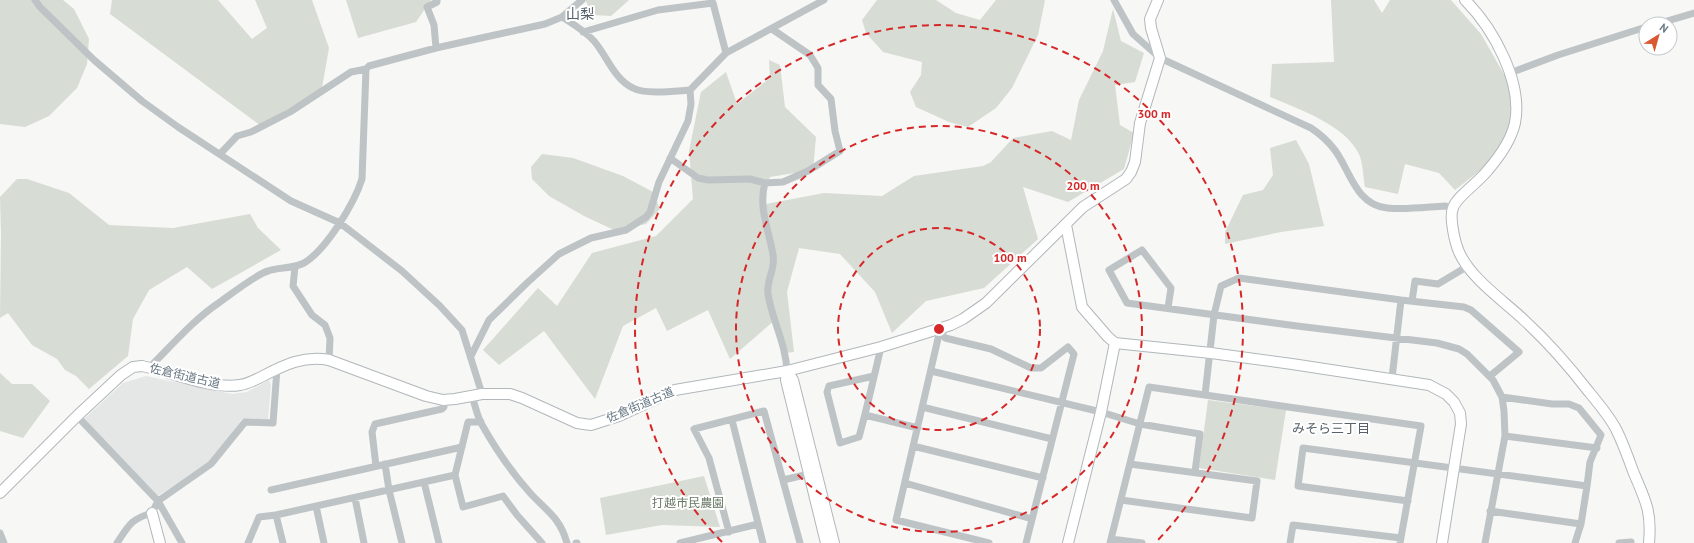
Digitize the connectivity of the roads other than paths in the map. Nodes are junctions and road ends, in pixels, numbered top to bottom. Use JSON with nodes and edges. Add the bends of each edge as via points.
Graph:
{"nodes":[{"id":1,"x":35,"y":0,"type":"edge"},
{"id":2,"x":437,"y":0,"type":"edge"},
{"id":3,"x":582,"y":0,"type":"edge"},
{"id":4,"x":822,"y":0,"type":"edge"},
{"id":5,"x":1114,"y":0,"type":"edge"},
{"id":6,"x":1158,"y":0,"type":"edge"},
{"id":7,"x":1465,"y":0,"type":"edge"},
{"id":8,"x":1694,"y":13,"type":"edge"},
{"id":9,"x":562,"y":17,"type":"junction"},
{"id":10,"x":1678,"y":18,"type":"edge"},
{"id":11,"x":772,"y":29,"type":"junction"},
{"id":12,"x":1638,"y":29,"type":"edge"},
{"id":13,"x":582,"y":32,"type":"junction"},
{"id":14,"x":436,"y":48,"type":"junction"},
{"id":15,"x":726,"y":53,"type":"junction"},
{"id":16,"x":1160,"y":58,"type":"junction"},
{"id":17,"x":366,"y":69,"type":"junction"},
{"id":18,"x":1510,"y":73,"type":"junction"},
{"id":19,"x":690,"y":90,"type":"junction"},
{"id":20,"x":220,"y":154,"type":"junction"},
{"id":21,"x":670,"y":158,"type":"junction"},
{"id":22,"x":765,"y":183,"type":"junction"},
{"id":23,"x":1452,"y":208,"type":"junction"},
{"id":24,"x":340,"y":223,"type":"junction"},
{"id":25,"x":1066,"y":224,"type":"junction"},
{"id":26,"x":295,"y":266,"type":"junction"},
{"id":27,"x":1468,"y":266,"type":"junction"},
{"id":28,"x":1401,"y":300,"type":"junction"},
{"id":29,"x":1412,"y":301,"type":"junction"},
{"id":30,"x":1168,"y":308,"type":"junction"},
{"id":31,"x":1214,"y":315,"type":"junction"},
{"id":32,"x":940,"y":330,"type":"junction"},
{"id":33,"x":1397,"y":338,"type":"junction"},
{"id":34,"x":1115,"y":343,"type":"junction"},
{"id":35,"x":881,"y":347,"type":"junction"},
{"id":36,"x":1211,"y":353,"type":"junction"},
{"id":37,"x":471,"y":356,"type":"junction"},
{"id":38,"x":329,"y":360,"type":"junction"},
{"id":39,"x":149,"y":368,"type":"junction"},
{"id":40,"x":277,"y":369,"type":"junction"},
{"id":41,"x":787,"y":371,"type":"junction"},
{"id":42,"x":931,"y":371,"type":"junction"},
{"id":43,"x":874,"y":376,"type":"junction"},
{"id":44,"x":1490,"y":376,"type":"junction"},
{"id":45,"x":1392,"y":378,"type":"junction"},
{"id":46,"x":477,"y":395,"type":"junction"},
{"id":47,"x":1206,"y":395,"type":"junction"},
{"id":48,"x":1502,"y":397,"type":"junction"},
{"id":49,"x":443,"y":400,"type":"junction"},
{"id":50,"x":1062,"y":404,"type":"junction"},
{"id":51,"x":922,"y":407,"type":"junction"},
{"id":52,"x":1101,"y":412,"type":"junction"},
{"id":53,"x":865,"y":415,"type":"junction"},
{"id":54,"x":77,"y":416,"type":"junction"},
{"id":55,"x":732,"y":420,"type":"junction"},
{"id":56,"x":481,"y":422,"type":"junction"},
{"id":57,"x":1140,"y":424,"type":"junction"},
{"id":58,"x":918,"y":428,"type":"junction"},
{"id":59,"x":1505,"y":436,"type":"junction"},
{"id":60,"x":1052,"y":439,"type":"junction"},
{"id":61,"x":913,"y":446,"type":"junction"},
{"id":62,"x":462,"y":448,"type":"junction"},
{"id":63,"x":1597,"y":448,"type":"junction"},
{"id":64,"x":1414,"y":462,"type":"junction"},
{"id":65,"x":385,"y":464,"type":"junction"},
{"id":66,"x":1130,"y":464,"type":"junction"},
{"id":67,"x":376,"y":466,"type":"junction"},
{"id":68,"x":1454,"y":468,"type":"junction"},
{"id":69,"x":1194,"y":472,"type":"junction"},
{"id":70,"x":1497,"y":473,"type":"junction"},
{"id":71,"x":809,"y":474,"type":"junction"},
{"id":72,"x":455,"y":475,"type":"junction"},
{"id":73,"x":1043,"y":478,"type":"junction"},
{"id":74,"x":783,"y":480,"type":"junction"},
{"id":75,"x":424,"y":482,"type":"junction"},
{"id":76,"x":905,"y":483,"type":"junction"},
{"id":77,"x":1587,"y":486,"type":"junction"},
{"id":78,"x":271,"y":490,"type":"dead end"},
{"id":79,"x":389,"y":490,"type":"junction"},
{"id":80,"x":0,"y":493,"type":"edge"},
{"id":81,"x":355,"y":498,"type":"junction"},
{"id":82,"x":1121,"y":500,"type":"junction"},
{"id":83,"x":158,"y":501,"type":"junction"},
{"id":84,"x":1408,"y":501,"type":"junction"},
{"id":85,"x":316,"y":506,"type":"junction"},
{"id":86,"x":1490,"y":511,"type":"junction"},
{"id":87,"x":152,"y":513,"type":"junction"},
{"id":88,"x":276,"y":515,"type":"junction"},
{"id":89,"x":1032,"y":519,"type":"junction"},
{"id":90,"x":758,"y":524,"type":"junction"},
{"id":91,"x":1581,"y":524,"type":"junction"},
{"id":92,"x":729,"y":532,"type":"junction"},
{"id":93,"x":0,"y":533,"type":"edge"},
{"id":94,"x":1110,"y":541,"type":"edge"},
{"id":95,"x":1401,"y":541,"type":"edge"},
{"id":96,"x":1631,"y":542,"type":"dead end"},
{"id":97,"x":4,"y":543,"type":"edge"},
{"id":98,"x":117,"y":543,"type":"edge"},
{"id":99,"x":160,"y":543,"type":"edge"},
{"id":100,"x":182,"y":543,"type":"edge"},
{"id":101,"x":248,"y":543,"type":"edge"},
{"id":102,"x":283,"y":543,"type":"edge"},
{"id":103,"x":324,"y":543,"type":"edge"},
{"id":104,"x":364,"y":543,"type":"edge"},
{"id":105,"x":402,"y":543,"type":"edge"},
{"id":106,"x":439,"y":543,"type":"edge"},
{"id":107,"x":542,"y":543,"type":"edge"},
{"id":108,"x":567,"y":543,"type":"edge"},
{"id":109,"x":680,"y":543,"type":"edge"},
{"id":110,"x":763,"y":543,"type":"edge"},
{"id":111,"x":800,"y":543,"type":"edge"},
{"id":112,"x":826,"y":543,"type":"edge"},
{"id":113,"x":834,"y":543,"type":"edge"},
{"id":114,"x":989,"y":543,"type":"edge"},
{"id":115,"x":1026,"y":543,"type":"edge"},
{"id":116,"x":1068,"y":543,"type":"edge"},
{"id":117,"x":1142,"y":543,"type":"edge"},
{"id":118,"x":1290,"y":543,"type":"edge"},
{"id":119,"x":1442,"y":543,"type":"edge"},
{"id":120,"x":1485,"y":543,"type":"edge"},
{"id":121,"x":1575,"y":543,"type":"edge"},
{"id":122,"x":1619,"y":543,"type":"edge"},
{"id":123,"x":1649,"y":543,"type":"edge"}],
"edges":[{"from":1,"to":20,"type":"street","via":[[94,60],[142,101]]},
{"from":2,"to":14,"type":"street","via":[[426,7],[434,25]]},
{"from":3,"to":9,"type":"street"},
{"from":4,"to":11,"type":"street"},
{"from":5,"to":16,"type":"street","via":[[1133,34]]},
{"from":6,"to":16,"type":"street","via":[[1150,19]]},
{"from":7,"to":18,"type":"street","via":[[1491,32]]},
{"from":8,"to":10,"type":"street"},
{"from":9,"to":13,"type":"street"},
{"from":9,"to":14,"type":"street","via":[[545,24]]},
{"from":11,"to":15,"type":"street"},
{"from":11,"to":22,"type":"street","via":[[810,55],[818,68],[818,85],[831,99],[840,151],[808,171],[783,182]]},
{"from":12,"to":18,"type":"street","via":[[1558,54]]},
{"from":13,"to":15,"type":"street","via":[[658,10],[713,3]]},
{"from":13,"to":19,"type":"street","via":[[594,41],[618,76],[632,88]]},
{"from":14,"to":17,"type":"street","via":[[369,66]]},
{"from":15,"to":19,"type":"street"},
{"from":16,"to":23,"type":"street","via":[[1320,134],[1334,148],[1359,193],[1380,206]]},
{"from":16,"to":25,"type":"street","name":"佐倉街道古道","via":[[1140,123],[1131,172],[1126,180],[1083,208]]},
{"from":17,"to":20,"type":"street","via":[[351,72],[290,112],[251,132],[237,136]]},
{"from":17,"to":24,"type":"street","via":[[362,180]]},
{"from":18,"to":23,"type":"street","via":[[1515,94],[1515,122],[1512,134],[1482,179],[1458,198]]},
{"from":19,"to":21,"type":"street","via":[[688,121]]},
{"from":20,"to":24,"type":"street","via":[[291,201]]},
{"from":21,"to":22,"type":"street","via":[[698,178],[750,179]]},
{"from":21,"to":37,"type":"street","via":[[646,217],[626,230],[591,238],[559,254],[490,320]]},
{"from":22,"to":41,"type":"street","via":[[762,194],[764,221],[774,256],[768,292],[786,357]]},
{"from":23,"to":27,"type":"street","via":[[1451,219],[1458,251]]},
{"from":24,"to":26,"type":"street","via":[[318,252]]},
{"from":24,"to":37,"type":"street","via":[[402,271],[440,306],[462,330]]},
{"from":25,"to":32,"type":"street","name":"佐倉街道古道","via":[[986,303],[963,320]]},
{"from":25,"to":34,"type":"street","via":[[1082,307]]},
{"from":26,"to":38,"type":"street","via":[[293,286],[312,315],[325,325],[330,338]]},
{"from":26,"to":39,"type":"street","via":[[267,271],[218,302]]},
{"from":27,"to":29,"type":"street","via":[[1438,284],[1415,281]]},
{"from":27,"to":123,"type":"street","via":[[1544,339],[1616,428],[1646,499]]},
{"from":28,"to":29,"type":"street"},
{"from":28,"to":31,"type":"street","via":[[1239,278],[1221,286]]},
{"from":28,"to":33,"type":"street"},
{"from":29,"to":44,"type":"street","via":[[1471,310],[1519,352]]},
{"from":30,"to":30,"type":"street","via":[[1126,303],[1109,270],[1142,250],[1171,288]]},
{"from":30,"to":31,"type":"street"},
{"from":31,"to":33,"type":"street"},
{"from":31,"to":36,"type":"street"},
{"from":32,"to":35,"type":"street","name":"佐倉街道古道"},
{"from":32,"to":42,"type":"street"},
{"from":32,"to":50,"type":"street","via":[[945,338],[991,349],[1032,368],[1041,368],[1068,347],[1074,354]]},
{"from":33,"to":44,"type":"street","via":[[1437,343],[1459,350]]},
{"from":33,"to":45,"type":"street"},
{"from":34,"to":36,"type":"street"},
{"from":34,"to":52,"type":"street"},
{"from":35,"to":41,"type":"street","name":"佐倉街道古道"},
{"from":35,"to":43,"type":"street"},
{"from":36,"to":45,"type":"street"},
{"from":36,"to":47,"type":"street"},
{"from":37,"to":46,"type":"street"},
{"from":38,"to":40,"type":"street","name":"佐倉街道古道","via":[[302,359]]},
{"from":38,"to":49,"type":"street","name":"佐倉街道古道"},
{"from":39,"to":40,"type":"street","name":"佐倉街道古道","via":[[211,384],[233,386],[251,382]]},
{"from":39,"to":54,"type":"street","name":"佐倉街道古道","via":[[142,366],[127,370]]},
{"from":40,"to":83,"type":"street","via":[[273,423],[245,422],[211,464]]},
{"from":41,"to":46,"type":"street","name":"佐倉街道古道","via":[[674,390],[619,416],[591,425],[568,420],[522,398],[500,393]]},
{"from":41,"to":71,"type":"street","via":[[786,380]]},
{"from":41,"to":113,"type":"street","via":[[794,380]]},
{"from":42,"to":50,"type":"street"},
{"from":42,"to":51,"type":"street"},
{"from":43,"to":53,"type":"street"},
{"from":43,"to":53,"type":"street","via":[[829,386],[827,392],[840,443],[859,437]]},
{"from":44,"to":48,"type":"street"},
{"from":45,"to":68,"type":"street","via":[[1437,388],[1454,402],[1462,424]]},
{"from":46,"to":49,"type":"street","name":"佐倉街道古道","via":[[464,399]]},
{"from":46,"to":56,"type":"street"},
{"from":47,"to":57,"type":"street","via":[[1149,387]]},
{"from":47,"to":64,"type":"street","via":[[1421,426]]},
{"from":48,"to":59,"type":"street"},
{"from":48,"to":63,"type":"street","via":[[1569,404],[1579,408],[1601,435]]},
{"from":49,"to":67,"type":"street","via":[[442,409],[376,424],[372,432]]},
{"from":50,"to":52,"type":"street"},
{"from":50,"to":60,"type":"street"},
{"from":51,"to":58,"type":"street"},
{"from":51,"to":60,"type":"street"},
{"from":52,"to":57,"type":"street"},
{"from":52,"to":116,"type":"street"},
{"from":53,"to":58,"type":"street"},
{"from":54,"to":80,"type":"street","name":"佐倉街道古道"},
{"from":54,"to":83,"type":"street"},
{"from":55,"to":74,"type":"street","via":[[764,411]]},
{"from":55,"to":90,"type":"street"},
{"from":55,"to":92,"type":"street","via":[[694,430],[709,458]]},
{"from":56,"to":62,"type":"street","via":[[468,422]]},
{"from":56,"to":108,"type":"street","via":[[505,461],[531,494],[556,518]]},
{"from":57,"to":66,"type":"street"},
{"from":57,"to":69,"type":"street","via":[[1200,434]]},
{"from":58,"to":61,"type":"street"},
{"from":59,"to":63,"type":"street"},
{"from":59,"to":70,"type":"street"},
{"from":60,"to":73,"type":"street"},
{"from":61,"to":73,"type":"street"},
{"from":61,"to":76,"type":"street"},
{"from":62,"to":65,"type":"street"},
{"from":62,"to":72,"type":"street"},
{"from":63,"to":77,"type":"street","via":[[1590,462]]},
{"from":64,"to":68,"type":"street"},
{"from":64,"to":84,"type":"street"},
{"from":64,"to":84,"type":"street","via":[[1303,448],[1298,486]]},
{"from":65,"to":67,"type":"street"},
{"from":65,"to":79,"type":"street"},
{"from":66,"to":69,"type":"street"},
{"from":66,"to":82,"type":"street"},
{"from":67,"to":78,"type":"street"},
{"from":68,"to":70,"type":"street"},
{"from":68,"to":119,"type":"street"},
{"from":69,"to":82,"type":"street","via":[[1257,481],[1252,518]]},
{"from":70,"to":77,"type":"street"},
{"from":70,"to":86,"type":"street"},
{"from":71,"to":74,"type":"street"},
{"from":71,"to":112,"type":"street"},
{"from":72,"to":75,"type":"street"},
{"from":72,"to":107,"type":"street","via":[[463,507],[503,496]]},
{"from":73,"to":89,"type":"street"},
{"from":74,"to":111,"type":"street"},
{"from":75,"to":79,"type":"street"},
{"from":75,"to":106,"type":"street"},
{"from":76,"to":89,"type":"street"},
{"from":76,"to":114,"type":"street","via":[[896,520]]},
{"from":77,"to":91,"type":"street"},
{"from":79,"to":81,"type":"street"},
{"from":79,"to":105,"type":"street"},
{"from":81,"to":85,"type":"street"},
{"from":81,"to":104,"type":"street"},
{"from":82,"to":94,"type":"street"},
{"from":83,"to":87,"type":"street"},
{"from":83,"to":100,"type":"street"},
{"from":84,"to":95,"type":"street"},
{"from":85,"to":88,"type":"street"},
{"from":85,"to":103,"type":"street"},
{"from":86,"to":91,"type":"street"},
{"from":86,"to":120,"type":"street"},
{"from":87,"to":98,"type":"street","via":[[137,518]]},
{"from":87,"to":99,"type":"street"},
{"from":88,"to":101,"type":"street","via":[[259,517]]},
{"from":88,"to":102,"type":"street"},
{"from":89,"to":115,"type":"street"},
{"from":90,"to":92,"type":"street"},
{"from":90,"to":110,"type":"street"},
{"from":91,"to":121,"type":"street"},
{"from":92,"to":109,"type":"street"},
{"from":93,"to":97,"type":"street"},
{"from":94,"to":117,"type":"street"},
{"from":95,"to":118,"type":"street","via":[[1293,525]]},
{"from":96,"to":122,"type":"street"}]}
